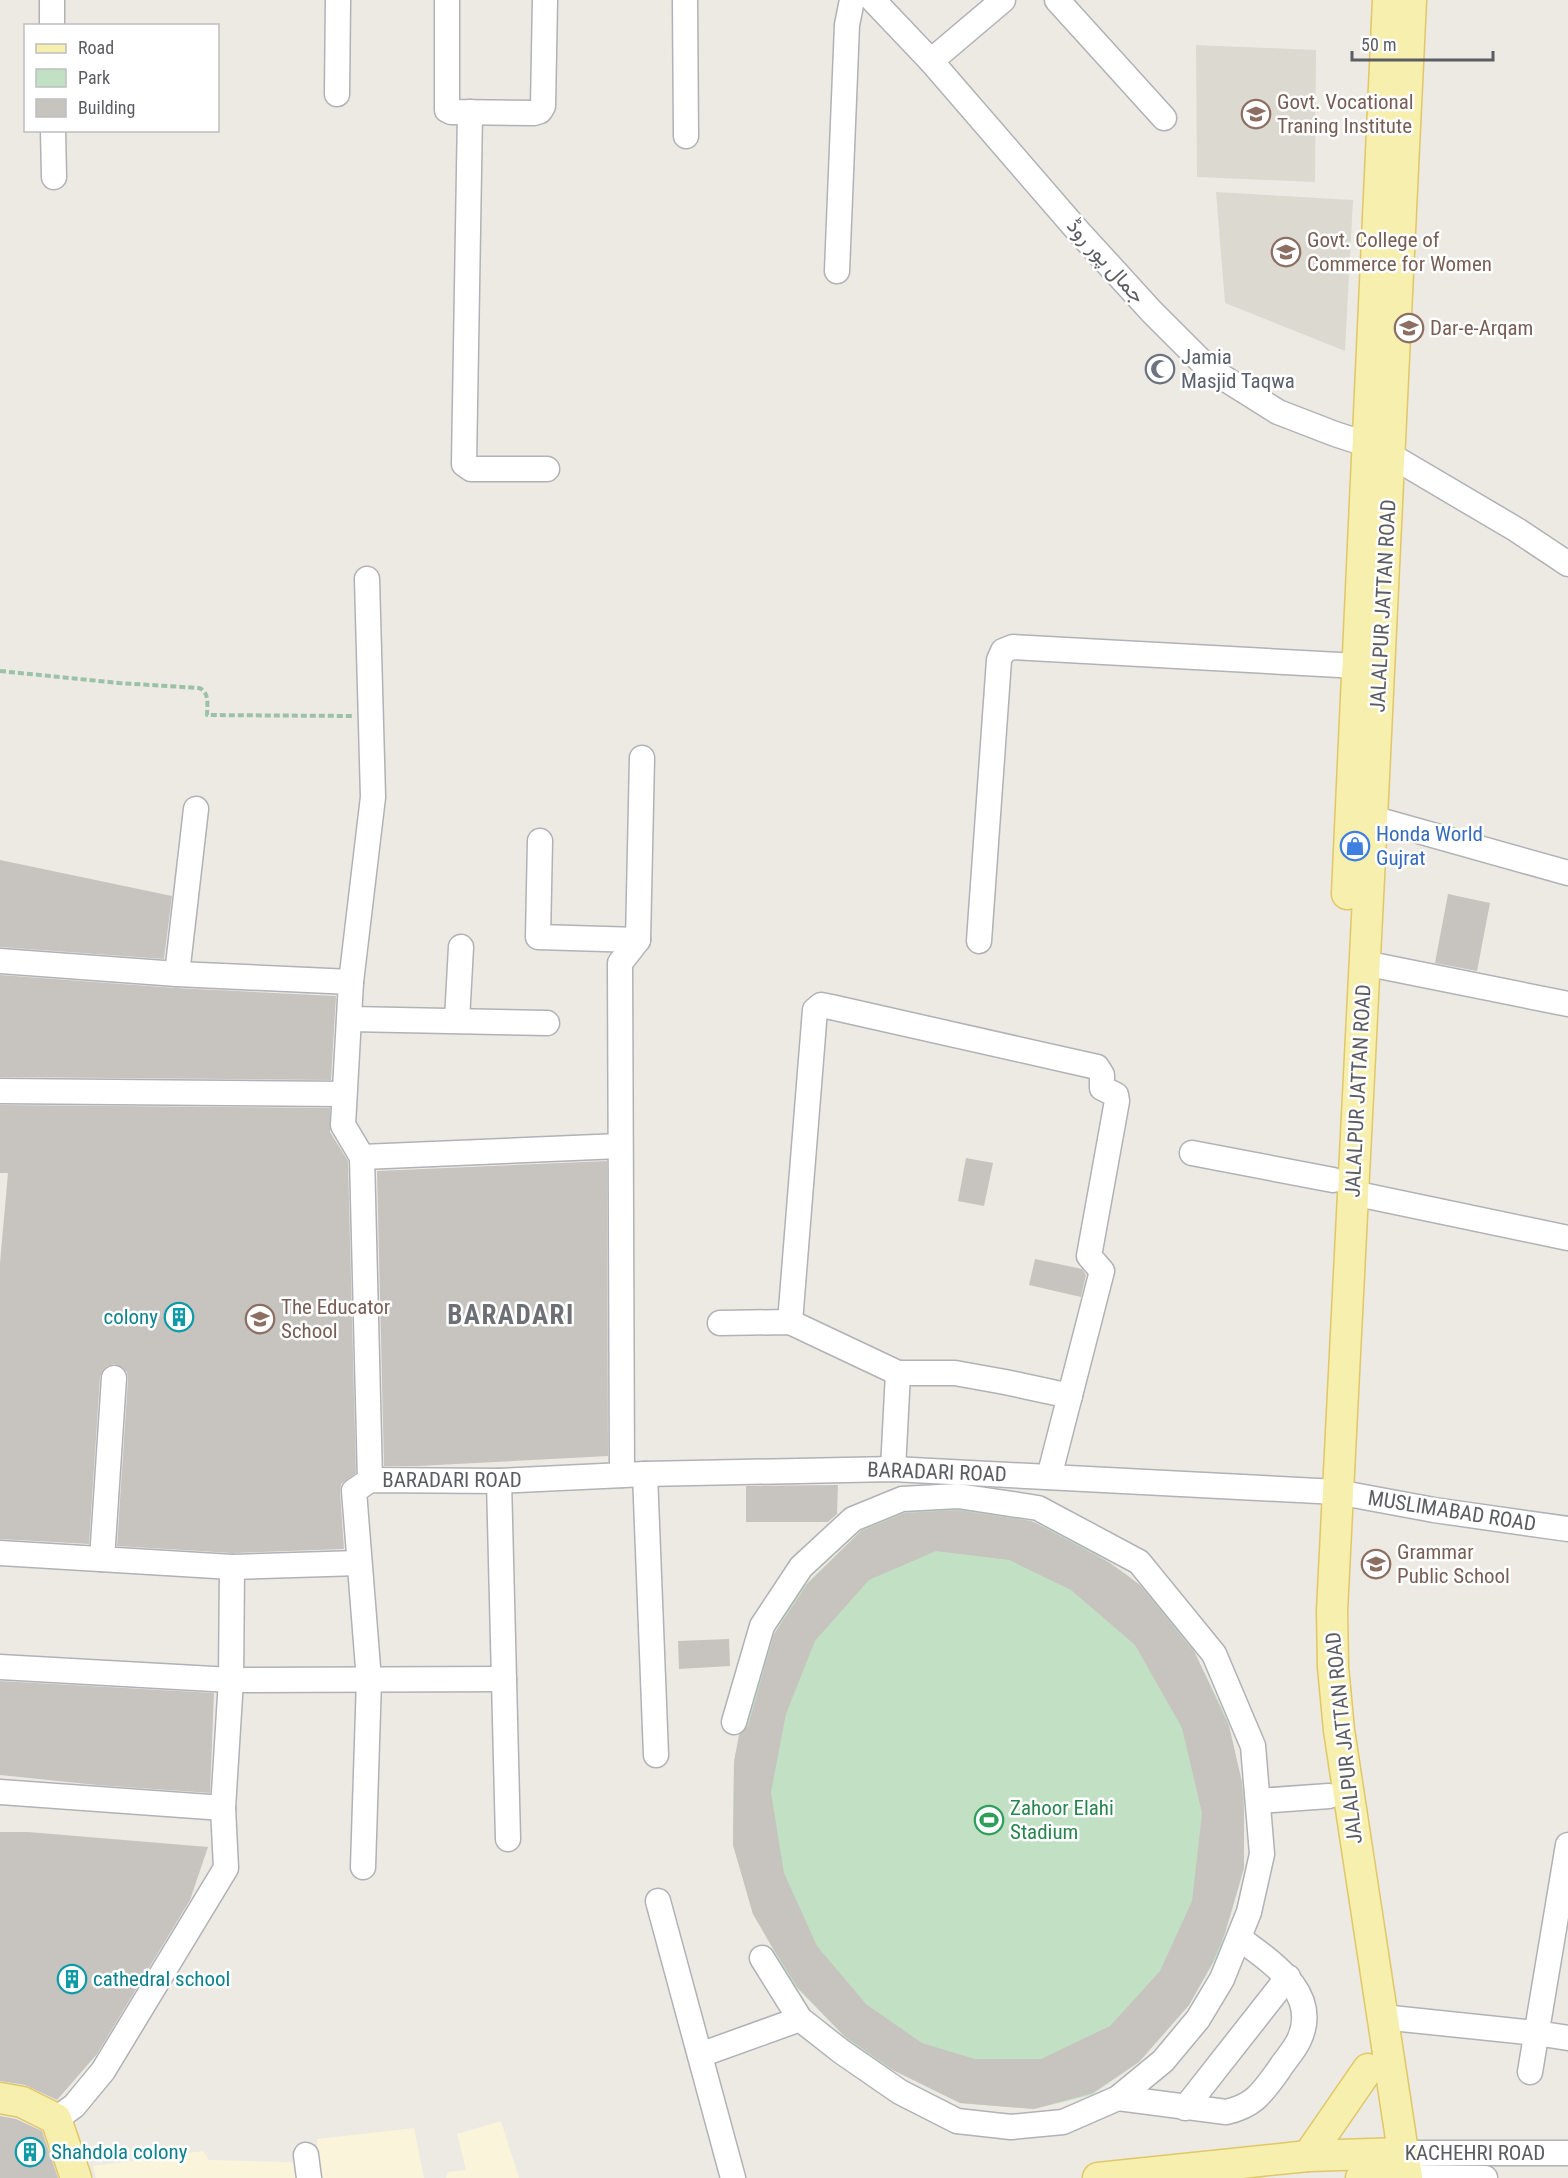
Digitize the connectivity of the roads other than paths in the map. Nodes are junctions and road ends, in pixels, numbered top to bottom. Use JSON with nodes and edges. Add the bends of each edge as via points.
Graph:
{"nodes":[{"id":1,"x":52,"y":0,"type":"edge"},
{"id":2,"x":338,"y":0,"type":"edge"},
{"id":3,"x":447,"y":0,"type":"edge"},
{"id":4,"x":545,"y":0,"type":"edge"},
{"id":5,"x":685,"y":0,"type":"edge"},
{"id":6,"x":852,"y":0,"type":"edge"},
{"id":7,"x":873,"y":0,"type":"edge"},
{"id":8,"x":1003,"y":0,"type":"edge"},
{"id":9,"x":1057,"y":0,"type":"edge"},
{"id":10,"x":1388,"y":0,"type":"edge"},
{"id":11,"x":1411,"y":0,"type":"edge"},
{"id":12,"x":52,"y":24,"type":"edge"},
{"id":13,"x":931,"y":61,"type":"junction"},
{"id":14,"x":337,"y":94,"type":"dead end"},
{"id":15,"x":470,"y":112,"type":"junction"},
{"id":16,"x":1164,"y":118,"type":"dead end"},
{"id":17,"x":53,"y":132,"type":"edge"},
{"id":18,"x":686,"y":136,"type":"dead end"},
{"id":19,"x":54,"y":177,"type":"dead end"},
{"id":20,"x":837,"y":272,"type":"dead end"},
{"id":21,"x":1380,"y":450,"type":"junction"},
{"id":22,"x":547,"y":469,"type":"dead end"},
{"id":23,"x":1568,"y":564,"type":"edge"},
{"id":24,"x":366,"y":579,"type":"dead end"},
{"id":25,"x":1358,"y":666,"type":"junction"},
{"id":26,"x":642,"y":758,"type":"dead end"},
{"id":27,"x":196,"y":809,"type":"dead end"},
{"id":28,"x":1372,"y":818,"type":"junction"},
{"id":29,"x":540,"y":841,"type":"dead end"},
{"id":30,"x":1568,"y":873,"type":"edge"},
{"id":31,"x":638,"y":940,"type":"junction"},
{"id":32,"x":979,"y":941,"type":"dead end"},
{"id":33,"x":460,"y":947,"type":"dead end"},
{"id":34,"x":0,"y":961,"type":"edge"},
{"id":35,"x":1364,"y":963,"type":"junction"},
{"id":36,"x":177,"y":974,"type":"junction"},
{"id":37,"x":351,"y":982,"type":"junction"},
{"id":38,"x":1568,"y":1004,"type":"edge"},
{"id":39,"x":350,"y":1019,"type":"junction"},
{"id":40,"x":457,"y":1020,"type":"junction"},
{"id":41,"x":547,"y":1023,"type":"dead end"},
{"id":42,"x":1349,"y":1067,"type":"junction"},
{"id":43,"x":0,"y":1091,"type":"edge"},
{"id":44,"x":344,"y":1094,"type":"junction"},
{"id":45,"x":620,"y":1146,"type":"junction"},
{"id":46,"x":1192,"y":1152,"type":"dead end"},
{"id":47,"x":362,"y":1157,"type":"junction"},
{"id":48,"x":1343,"y":1187,"type":"junction"},
{"id":49,"x":1568,"y":1238,"type":"edge"},
{"id":50,"x":789,"y":1322,"type":"junction"},
{"id":51,"x":720,"y":1323,"type":"dead end"},
{"id":52,"x":898,"y":1373,"type":"junction"},
{"id":53,"x":114,"y":1378,"type":"dead end"},
{"id":54,"x":1070,"y":1396,"type":"junction"},
{"id":55,"x":893,"y":1468,"type":"junction"},
{"id":56,"x":634,"y":1475,"type":"junction"},
{"id":57,"x":1049,"y":1477,"type":"junction"},
{"id":58,"x":370,"y":1480,"type":"junction"},
{"id":59,"x":499,"y":1481,"type":"junction"},
{"id":60,"x":1327,"y":1491,"type":"junction"},
{"id":61,"x":1568,"y":1528,"type":"edge"},
{"id":62,"x":0,"y":1553,"type":"edge"},
{"id":63,"x":102,"y":1560,"type":"junction"},
{"id":64,"x":359,"y":1563,"type":"junction"},
{"id":65,"x":232,"y":1567,"type":"junction"},
{"id":66,"x":0,"y":1666,"type":"edge"},
{"id":67,"x":504,"y":1679,"type":"junction"},
{"id":68,"x":231,"y":1680,"type":"junction"},
{"id":69,"x":369,"y":1680,"type":"junction"},
{"id":70,"x":734,"y":1722,"type":"dead end"},
{"id":71,"x":656,"y":1755,"type":"dead end"},
{"id":72,"x":0,"y":1792,"type":"edge"},
{"id":73,"x":1329,"y":1796,"type":"junction"},
{"id":74,"x":1258,"y":1801,"type":"junction"},
{"id":75,"x":223,"y":1808,"type":"junction"},
{"id":76,"x":508,"y":1839,"type":"dead end"},
{"id":77,"x":1568,"y":1845,"type":"edge"},
{"id":78,"x":363,"y":1867,"type":"dead end"},
{"id":79,"x":658,"y":1901,"type":"dead end"},
{"id":80,"x":1239,"y":1938,"type":"junction"},
{"id":81,"x":762,"y":1958,"type":"dead end"},
{"id":82,"x":1288,"y":1977,"type":"junction"},
{"id":83,"x":1382,"y":2017,"type":"junction"},
{"id":84,"x":800,"y":2019,"type":"junction"},
{"id":85,"x":1536,"y":2032,"type":"junction"},
{"id":86,"x":1568,"y":2038,"type":"edge"},
{"id":87,"x":700,"y":2055,"type":"junction"},
{"id":88,"x":1368,"y":2069,"type":"junction"},
{"id":89,"x":1530,"y":2072,"type":"dead end"},
{"id":90,"x":0,"y":2098,"type":"edge"},
{"id":91,"x":1118,"y":2098,"type":"junction"},
{"id":92,"x":1185,"y":2108,"type":"junction"},
{"id":93,"x":56,"y":2119,"type":"junction"},
{"id":94,"x":1568,"y":2153,"type":"edge"},
{"id":95,"x":1308,"y":2156,"type":"junction"},
{"id":96,"x":1390,"y":2170,"type":"edge"},
{"id":97,"x":76,"y":2178,"type":"edge"},
{"id":98,"x":733,"y":2178,"type":"edge"},
{"id":99,"x":1098,"y":2178,"type":"edge"},
{"id":100,"x":1485,"y":2178,"type":"edge"}],
"edges":[{"from":1,"to":12,"type":"street"},
{"from":2,"to":14,"type":"street"},
{"from":3,"to":15,"type":"street","via":[[446,106],[451,112]]},
{"from":4,"to":15,"type":"street","via":[[540,111]]},
{"from":5,"to":18,"type":"street"},
{"from":6,"to":20,"type":"street","via":[[847,25]]},
{"from":7,"to":13,"type":"street","name":"جمال پور روڈ"},
{"from":8,"to":13,"type":"street"},
{"from":9,"to":16,"type":"street"},
{"from":10,"to":21,"type":"main road","name":"JALALPUR JATTAN ROAD"},
{"from":11,"to":21,"type":"main road","name":"JALALPUR JATTAN ROAD"},
{"from":13,"to":21,"type":"street","name":"جمال پور روڈ","via":[[1086,239],[1208,368],[1278,412]]},
{"from":15,"to":22,"type":"street","via":[[464,464],[471,469]]},
{"from":17,"to":19,"type":"street"},
{"from":21,"to":23,"type":"street","name":"جمال پور روڈ"},
{"from":21,"to":25,"type":"main road","name":"JALALPUR JATTAN ROAD"},
{"from":21,"to":28,"type":"main road","name":"JALALPUR JATTAN ROAD"},
{"from":24,"to":37,"type":"street","via":[[373,797]]},
{"from":25,"to":32,"type":"street","via":[[1013,647],[1003,651],[999,660]]},
{"from":25,"to":42,"type":"main road","name":"JALALPUR JATTAN ROAD"},
{"from":26,"to":31,"type":"street"},
{"from":27,"to":36,"type":"street"},
{"from":28,"to":30,"type":"street"},
{"from":28,"to":35,"type":"main road","name":"JALALPUR JATTAN ROAD"},
{"from":29,"to":31,"type":"street","via":[[538,937]]},
{"from":31,"to":45,"type":"street","via":[[620,963]]},
{"from":33,"to":40,"type":"street"},
{"from":34,"to":36,"type":"street"},
{"from":35,"to":38,"type":"street"},
{"from":35,"to":42,"type":"main road","name":"JALALPUR JATTAN ROAD"},
{"from":36,"to":37,"type":"street"},
{"from":37,"to":39,"type":"street"},
{"from":39,"to":40,"type":"street"},
{"from":39,"to":44,"type":"street"},
{"from":40,"to":41,"type":"street"},
{"from":42,"to":48,"type":"main road","name":"JALALPUR JATTAN ROAD"},
{"from":43,"to":44,"type":"street"},
{"from":44,"to":47,"type":"street","via":[[343,1125]]},
{"from":45,"to":47,"type":"street"},
{"from":45,"to":56,"type":"street"},
{"from":46,"to":48,"type":"street"},
{"from":47,"to":58,"type":"street"},
{"from":48,"to":49,"type":"street"},
{"from":48,"to":60,"type":"main road","name":"JALALPUR JATTAN ROAD"},
{"from":50,"to":51,"type":"street"},
{"from":50,"to":52,"type":"street"},
{"from":50,"to":54,"type":"street","via":[[815,1010],[821,1005],[1097,1067],[1102,1075],[1102,1088],[1116,1095],[1117,1101],[1089,1256],[1102,1271]]},
{"from":52,"to":54,"type":"street","via":[[955,1373]]},
{"from":52,"to":55,"type":"street"},
{"from":53,"to":63,"type":"street"},
{"from":54,"to":57,"type":"street"},
{"from":55,"to":56,"type":"street","name":"BARADARI ROAD"},
{"from":55,"to":57,"type":"street","name":"BARADARI ROAD"},
{"from":56,"to":59,"type":"street","name":"BARADARI ROAD"},
{"from":56,"to":71,"type":"street"},
{"from":57,"to":60,"type":"street","name":"BARADARI ROAD"},
{"from":58,"to":59,"type":"street","name":"BARADARI ROAD"},
{"from":58,"to":64,"type":"street","name":"BARADARI ROAD","via":[[354,1491]]},
{"from":59,"to":67,"type":"street"},
{"from":60,"to":61,"type":"street","name":"MUSLIMABAD ROAD"},
{"from":60,"to":73,"type":"main road","name":"JALALPUR JATTAN ROAD","via":[[1313,1614],[1314,1669]]},
{"from":60,"to":83,"type":"main road","name":"JALALPUR JATTAN ROAD","via":[[1333,1667]]},
{"from":62,"to":63,"type":"street"},
{"from":63,"to":65,"type":"street"},
{"from":64,"to":65,"type":"street"},
{"from":64,"to":69,"type":"street","name":"BARADARI ROAD"},
{"from":65,"to":68,"type":"street"},
{"from":66,"to":68,"type":"street"},
{"from":67,"to":69,"type":"street"},
{"from":67,"to":76,"type":"street"},
{"from":68,"to":69,"type":"street"},
{"from":68,"to":75,"type":"street"},
{"from":69,"to":78,"type":"street","name":"BARADARI ROAD"},
{"from":70,"to":74,"type":"street","via":[[762,1626],[801,1567],[853,1519],[902,1499],[957,1496],[1038,1508],[1139,1562],[1214,1654],[1253,1746]]},
{"from":72,"to":75,"type":"street"},
{"from":73,"to":74,"type":"street"},
{"from":73,"to":88,"type":"main road","name":"JALALPUR JATTAN ROAD"},
{"from":74,"to":80,"type":"street","via":[[1262,1854]]},
{"from":75,"to":93,"type":"street","via":[[226,1868],[103,2071],[74,2106]]},
{"from":77,"to":85,"type":"street"},
{"from":79,"to":87,"type":"street"},
{"from":80,"to":82,"type":"street"},
{"from":80,"to":91,"type":"street","via":[[1222,1979],[1198,2019],[1163,2061]]},
{"from":81,"to":84,"type":"street"},
{"from":82,"to":92,"type":"street"},
{"from":82,"to":92,"type":"street","via":[[1304,2007],[1303,2024],[1299,2040],[1259,2096],[1242,2109],[1226,2112]]},
{"from":83,"to":85,"type":"street"},
{"from":83,"to":96,"type":"main road","name":"JALALPUR JATTAN ROAD"},
{"from":84,"to":87,"type":"street"},
{"from":84,"to":91,"type":"street","via":[[900,2092],[957,2121],[1011,2127],[1064,2122]]},
{"from":85,"to":86,"type":"street"},
{"from":85,"to":89,"type":"street"},
{"from":87,"to":98,"type":"street"},
{"from":88,"to":95,"type":"main road"},
{"from":88,"to":96,"type":"main road","name":"JALALPUR JATTAN ROAD"},
{"from":90,"to":93,"type":"main road","via":[[22,2102]]},
{"from":91,"to":92,"type":"street"},
{"from":93,"to":97,"type":"main road"},
{"from":94,"to":96,"type":"street","name":"KACHEHRI ROAD"},
{"from":95,"to":96,"type":"main road"},
{"from":95,"to":99,"type":"main road"},
{"from":96,"to":100,"type":"street","name":"KACHEHRI ROAD"}]}
